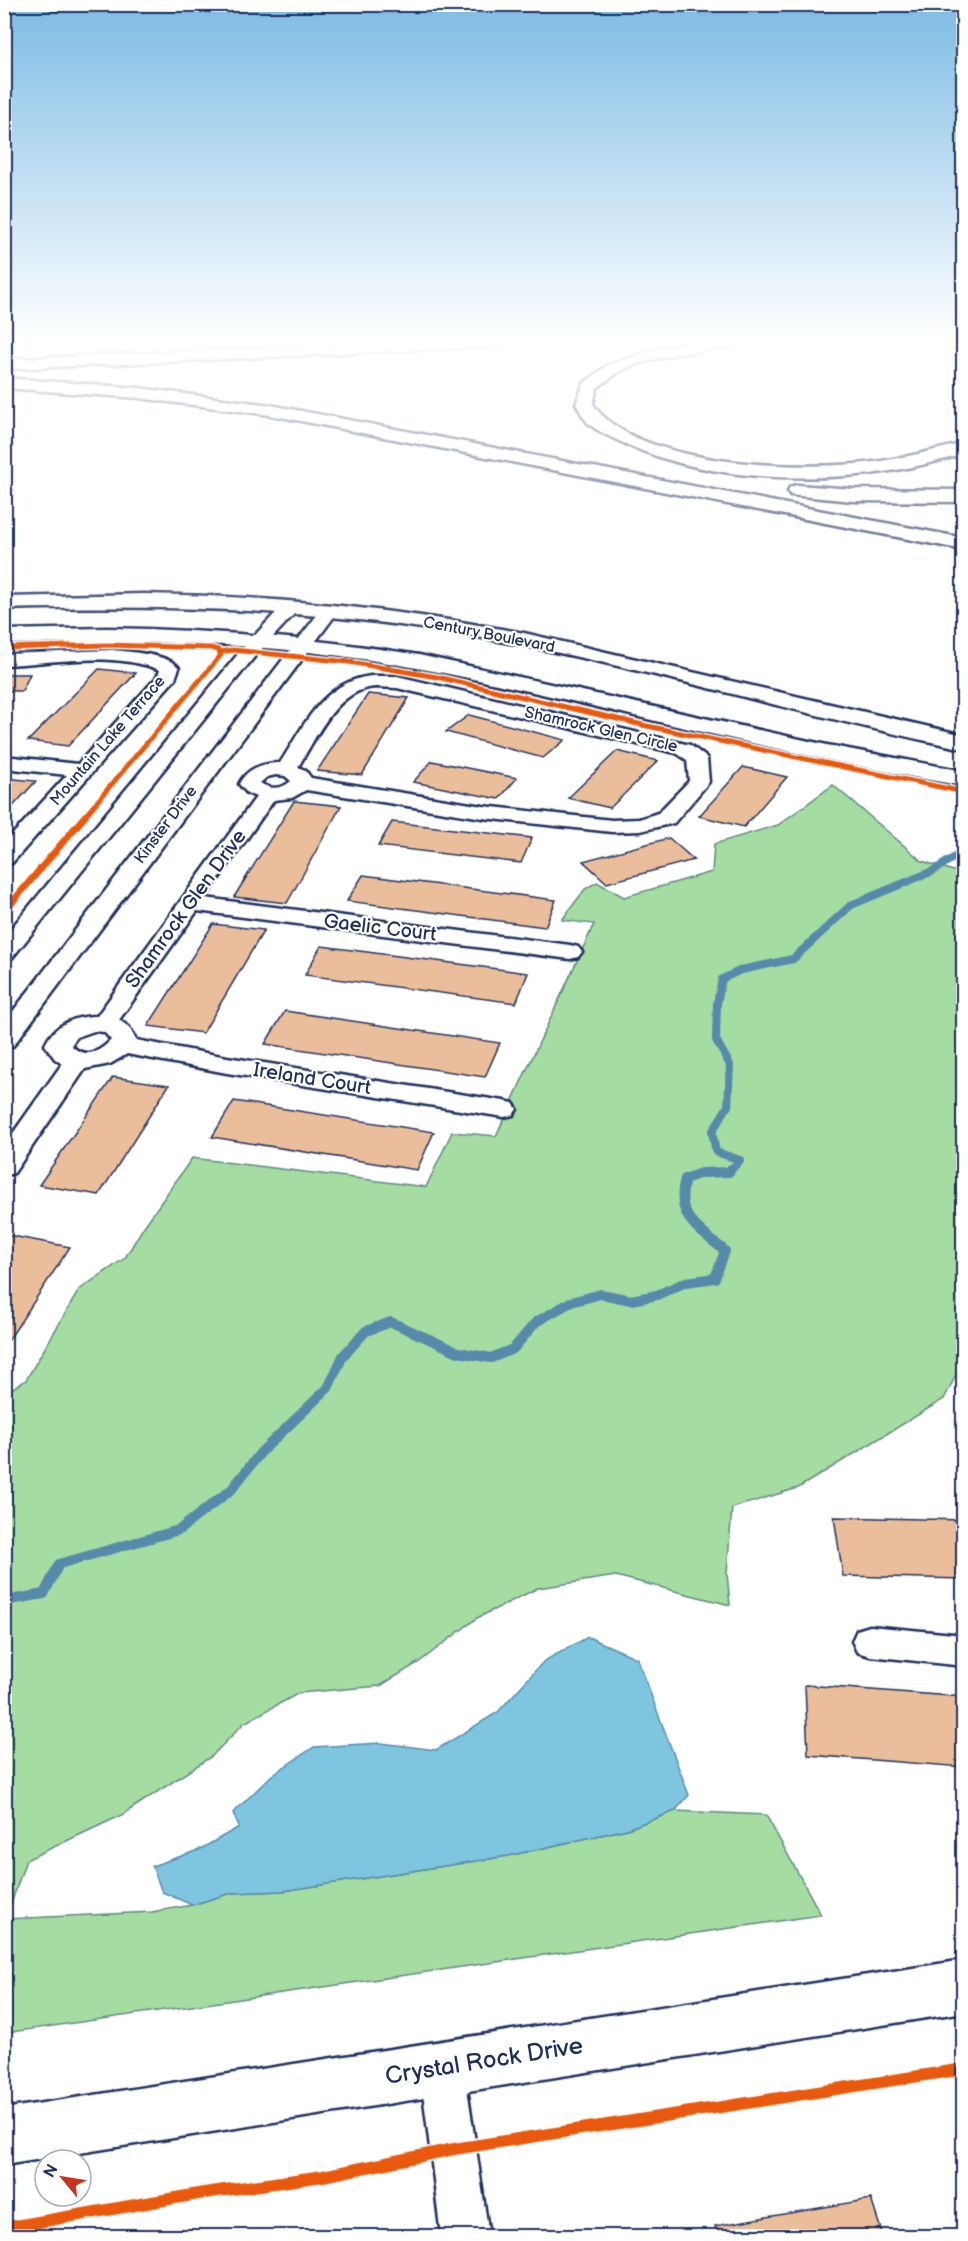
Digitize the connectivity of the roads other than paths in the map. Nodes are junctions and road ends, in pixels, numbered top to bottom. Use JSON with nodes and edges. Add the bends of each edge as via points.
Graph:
{"nodes":[{"id":1,"x":454,"y":446,"type":"joint"},
{"id":2,"x":642,"y":446,"type":"edge"},
{"id":3,"x":963,"y":448,"type":"edge"},
{"id":4,"x":963,"y":496,"type":"edge"},
{"id":5,"x":963,"y":544,"type":"edge"},
{"id":6,"x":4,"y":603,"type":"edge"},
{"id":7,"x":291,"y":607,"type":"junction"},
{"id":8,"x":330,"y":610,"type":"junction"},
{"id":9,"x":4,"y":637,"type":"edge"},
{"id":10,"x":257,"y":643,"type":"junction"},
{"id":11,"x":304,"y":647,"type":"junction"},
{"id":12,"x":4,"y":660,"type":"edge"},
{"id":13,"x":963,"y":742,"type":"edge"},
{"id":14,"x":4,"y":762,"type":"edge"},
{"id":15,"x":82,"y":771,"type":"junction"},
{"id":16,"x":204,"y":773,"type":"junction"},
{"id":17,"x":293,"y":776,"type":"junction"},
{"id":18,"x":237,"y":777,"type":"junction"},
{"id":19,"x":963,"y":779,"type":"edge"},
{"id":20,"x":268,"y":793,"type":"junction"},
{"id":21,"x":4,"y":858,"type":"edge"},
{"id":22,"x":191,"y":903,"type":"junction"},
{"id":23,"x":570,"y":952,"type":"dead end"},
{"id":24,"x":4,"y":953,"type":"edge"},
{"id":25,"x":104,"y":1024,"type":"junction"},
{"id":26,"x":7,"y":1031,"type":"edge"},
{"id":27,"x":60,"y":1038,"type":"junction"},
{"id":28,"x":121,"y":1045,"type":"junction"},
{"id":29,"x":78,"y":1060,"type":"junction"},
{"id":30,"x":504,"y":1109,"type":"dead end"},
{"id":31,"x":4,"y":1167,"type":"edge"},
{"id":32,"x":870,"y":1641,"type":"dead end"},
{"id":33,"x":963,"y":1651,"type":"edge"},
{"id":34,"x":963,"y":1986,"type":"edge"},
{"id":35,"x":442,"y":2068,"type":"junction"},
{"id":36,"x":4,"y":2137,"type":"edge"},
{"id":37,"x":465,"y":2236,"type":"edge"}],
"edges":[{"from":1,"to":4,"type":"main road","via":[[653,478],[741,487],[853,495]]},
{"from":1,"to":5,"type":"main road"},
{"from":2,"to":3,"type":"main road","via":[[716,465],[825,472],[906,463]]},
{"from":6,"to":7,"type":"main road","name":"Century Boulevard","via":[[144,600]]},
{"from":7,"to":8,"type":"main road","name":"Century Boulevard"},
{"from":7,"to":10,"type":"street"},
{"from":8,"to":11,"type":"street","name":"Kinster Drive"},
{"from":8,"to":13,"type":"main road","name":"Century Boulevard","via":[[460,628]]},
{"from":9,"to":10,"type":"main road","via":[[149,636]]},
{"from":10,"to":11,"type":"main road"},
{"from":10,"to":24,"type":"street"},
{"from":11,"to":16,"type":"street","name":"Kinster Drive"},
{"from":11,"to":19,"type":"main road","via":[[417,662]]},
{"from":12,"to":15,"type":"street","name":"Mountain Lake Terrace","via":[[134,657],[158,661],[170,668],[166,679]]},
{"from":14,"to":15,"type":"street"},
{"from":15,"to":21,"type":"street","name":"Mountain Lake Terrace"},
{"from":16,"to":18,"type":"street"},
{"from":16,"to":26,"type":"street","name":"Kinster Drive"},
{"from":17,"to":17,"type":"street","name":"Shamrock Glen Circle","via":[[338,694],[354,685],[375,681],[397,682],[683,749],[697,758],[699,770],[699,782],[666,818],[640,825],[612,826],[483,812]]},
{"from":17,"to":18,"type":"street","via":[[265,771]]},
{"from":17,"to":20,"type":"street","via":[[292,790]]},
{"from":18,"to":20,"type":"street"},
{"from":20,"to":22,"type":"street","name":"Shamrock Glen Drive"},
{"from":22,"to":23,"type":"street","name":"Gaelic Court"},
{"from":22,"to":25,"type":"street","name":"Shamrock Glen Drive"},
{"from":25,"to":27,"type":"street","via":[[80,1025]]},
{"from":25,"to":28,"type":"street","via":[[122,1033]]},
{"from":26,"to":27,"type":"street"},
{"from":27,"to":29,"type":"street","via":[[62,1054]]},
{"from":28,"to":29,"type":"street","via":[[109,1056]]},
{"from":28,"to":30,"type":"street","name":"Ireland Court"},
{"from":29,"to":31,"type":"street"},
{"from":32,"to":33,"type":"street"},
{"from":34,"to":35,"type":"main road","name":"Crystal Rock Drive"},
{"from":35,"to":36,"type":"main road","name":"Crystal Rock Drive"},
{"from":35,"to":37,"type":"street"}]}
